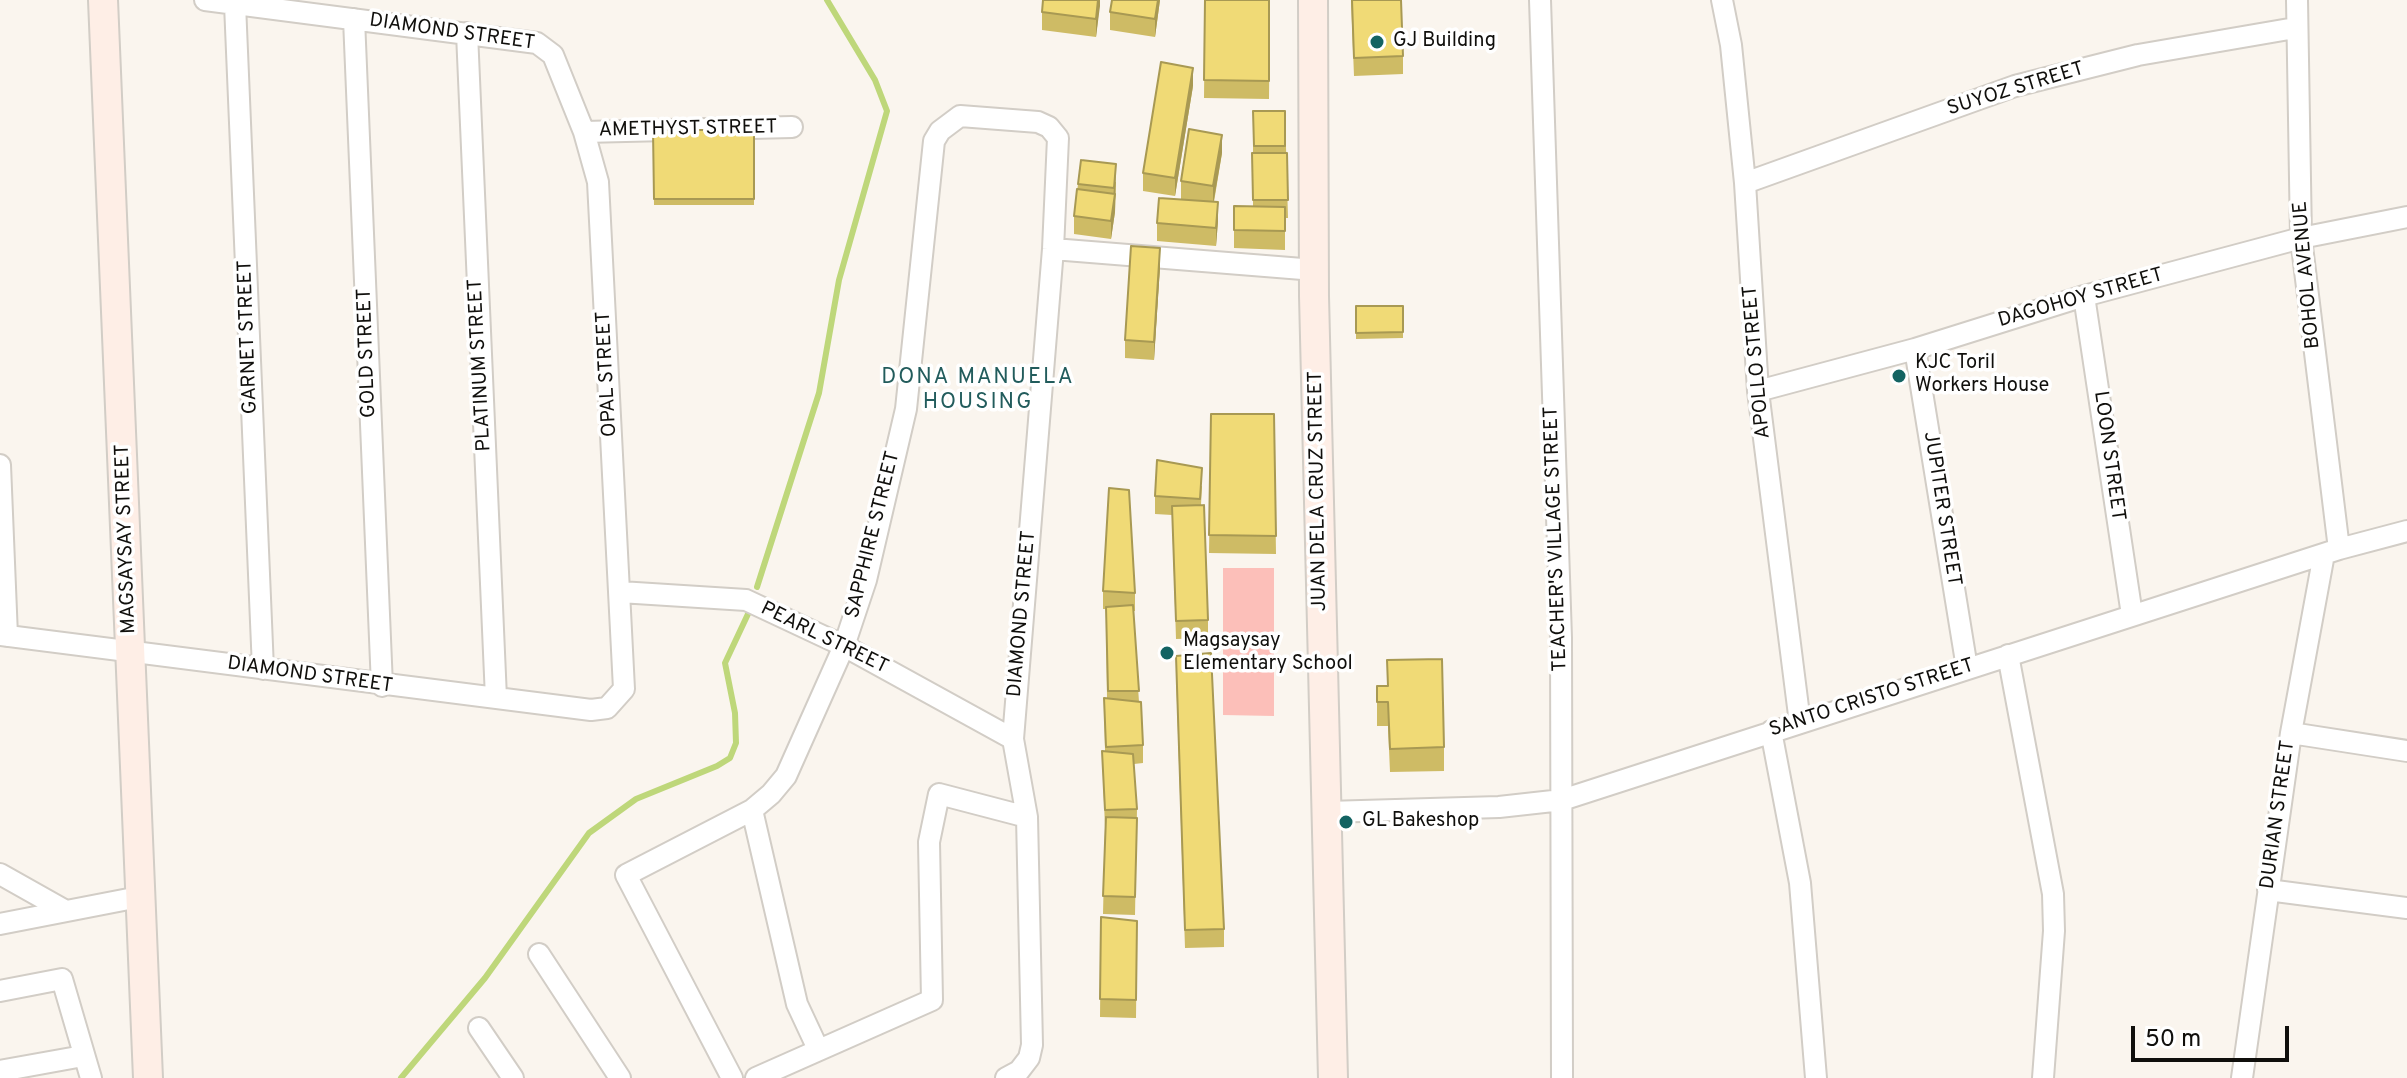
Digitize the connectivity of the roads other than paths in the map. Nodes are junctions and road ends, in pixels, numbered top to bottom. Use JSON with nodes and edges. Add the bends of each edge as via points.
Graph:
{"nodes":[{"id":1,"x":103,"y":0,"type":"edge"},
{"id":2,"x":205,"y":0,"type":"edge"},
{"id":3,"x":1313,"y":0,"type":"edge"},
{"id":4,"x":1722,"y":0,"type":"edge"},
{"id":5,"x":2297,"y":0,"type":"edge"},
{"id":6,"x":1544,"y":1,"type":"edge"},
{"id":7,"x":235,"y":4,"type":"junction"},
{"id":8,"x":354,"y":19,"type":"junction"},
{"id":9,"x":2295,"y":28,"type":"junction"},
{"id":10,"x":467,"y":33,"type":"junction"},
{"id":11,"x":553,"y":55,"type":"joint"},
{"id":12,"x":792,"y":127,"type":"dead end"},
{"id":13,"x":584,"y":132,"type":"junction"},
{"id":14,"x":1058,"y":138,"type":"joint"},
{"id":15,"x":1745,"y":183,"type":"junction"},
{"id":16,"x":2407,"y":217,"type":"edge"},
{"id":17,"x":2301,"y":238,"type":"junction"},
{"id":18,"x":1053,"y":249,"type":"junction"},
{"id":19,"x":1315,"y":270,"type":"junction"},
{"id":20,"x":2084,"y":296,"type":"junction"},
{"id":21,"x":1915,"y":349,"type":"junction"},
{"id":22,"x":1758,"y":391,"type":"junction"},
{"id":23,"x":0,"y":465,"type":"edge"},
{"id":24,"x":2407,"y":531,"type":"edge"},
{"id":25,"x":2331,"y":551,"type":"junction"},
{"id":26,"x":620,"y":592,"type":"junction"},
{"id":27,"x":2132,"y":615,"type":"junction"},
{"id":28,"x":4,"y":635,"type":"edge"},
{"id":29,"x":844,"y":646,"type":"junction"},
{"id":30,"x":132,"y":652,"type":"junction"},
{"id":31,"x":2008,"y":655,"type":"junction"},
{"id":32,"x":1967,"y":668,"type":"junction"},
{"id":33,"x":263,"y":669,"type":"junction"},
{"id":34,"x":382,"y":686,"type":"junction"},
{"id":35,"x":496,"y":698,"type":"junction"},
{"id":36,"x":618,"y":699,"type":"joint"},
{"id":37,"x":1800,"y":723,"type":"junction"},
{"id":38,"x":1771,"y":731,"type":"junction"},
{"id":39,"x":2291,"y":733,"type":"junction"},
{"id":40,"x":1013,"y":739,"type":"junction"},
{"id":41,"x":2407,"y":751,"type":"edge"},
{"id":42,"x":1562,"y":800,"type":"junction"},
{"id":43,"x":752,"y":810,"type":"junction"},
{"id":44,"x":1327,"y":812,"type":"junction"},
{"id":45,"x":1027,"y":817,"type":"junction"},
{"id":46,"x":0,"y":874,"type":"edge"},
{"id":47,"x":2268,"y":890,"type":"junction"},
{"id":48,"x":139,"y":897,"type":"junction"},
{"id":49,"x":2407,"y":908,"type":"edge"},
{"id":50,"x":64,"y":910,"type":"junction"},
{"id":51,"x":0,"y":924,"type":"edge"},
{"id":52,"x":539,"y":954,"type":"dead end"},
{"id":53,"x":0,"y":991,"type":"edge"},
{"id":54,"x":479,"y":1028,"type":"dead end"},
{"id":55,"x":818,"y":1049,"type":"junction"},
{"id":56,"x":83,"y":1056,"type":"junction"},
{"id":57,"x":0,"y":1071,"type":"edge"},
{"id":58,"x":91,"y":1078,"type":"edge"},
{"id":59,"x":148,"y":1078,"type":"edge"},
{"id":60,"x":513,"y":1078,"type":"edge"},
{"id":61,"x":620,"y":1078,"type":"edge"},
{"id":62,"x":732,"y":1078,"type":"edge"},
{"id":63,"x":756,"y":1078,"type":"edge"},
{"id":64,"x":1006,"y":1078,"type":"edge"},
{"id":65,"x":1333,"y":1078,"type":"edge"},
{"id":66,"x":1562,"y":1078,"type":"edge"},
{"id":67,"x":1816,"y":1078,"type":"edge"},
{"id":68,"x":2043,"y":1078,"type":"edge"},
{"id":69,"x":2242,"y":1078,"type":"edge"}],
"edges":[{"from":1,"to":30,"type":"street","name":"MAGSAYSAY STREET"},
{"from":2,"to":7,"type":"street","name":"DIAMOND STREET"},
{"from":3,"to":19,"type":"street","name":"JUAN DELA CRUZ STREET"},
{"from":4,"to":15,"type":"street","name":"APOLLO STREET"},
{"from":5,"to":9,"type":"street","name":"BOHOL AVENUE"},
{"from":6,"to":42,"type":"street","name":"TEACHER'S VILLAGE STREET"},
{"from":7,"to":8,"type":"street","name":"DIAMOND STREET"},
{"from":7,"to":33,"type":"street","name":"GARNET STREET"},
{"from":8,"to":10,"type":"street","name":"DIAMOND STREET"},
{"from":8,"to":34,"type":"street","name":"GOLD STREET"},
{"from":9,"to":15,"type":"street","name":"SUYOZ STREET","via":[[2138,55],[2015,86]]},
{"from":9,"to":17,"type":"street","name":"BOHOL AVENUE"},
{"from":10,"to":11,"type":"street","name":"DIAMOND STREET","via":[[537,43]]},
{"from":10,"to":35,"type":"street","name":"PLATINUM STREET"},
{"from":11,"to":13,"type":"street","name":"OPAL STREET"},
{"from":12,"to":13,"type":"street","name":"AMETHYST STREET"},
{"from":13,"to":26,"type":"street","name":"OPAL STREET","via":[[598,182]]},
{"from":14,"to":18,"type":"street","name":"DIAMOND STREET"},
{"from":14,"to":29,"type":"street","name":"SAPPHIRE STREET","via":[[1038,122],[960,116],[934,141],[906,409],[866,580]]},
{"from":15,"to":22,"type":"street","name":"APOLLO STREET"},
{"from":16,"to":17,"type":"street","name":"DAGOHOY STREET"},
{"from":17,"to":20,"type":"street","name":"DAGOHOY STREET"},
{"from":17,"to":25,"type":"street","name":"BOHOL AVENUE"},
{"from":18,"to":19,"type":"street"},
{"from":18,"to":40,"type":"street","name":"DIAMOND STREET"},
{"from":19,"to":44,"type":"street","name":"JUAN DELA CRUZ STREET"},
{"from":20,"to":21,"type":"street","name":"DAGOHOY STREET"},
{"from":20,"to":27,"type":"street","name":"LOON STREET"},
{"from":21,"to":22,"type":"street","name":"DAGOHOY STREET"},
{"from":21,"to":32,"type":"street","name":"JUPITER STREET"},
{"from":22,"to":37,"type":"street","name":"APOLLO STREET"},
{"from":23,"to":28,"type":"street"},
{"from":24,"to":25,"type":"street","name":"SANTO CRISTO STREET"},
{"from":25,"to":27,"type":"street","name":"SANTO CRISTO STREET"},
{"from":25,"to":39,"type":"street","name":"DURIAN STREET"},
{"from":26,"to":29,"type":"street","name":"PEARL STREET","via":[[746,600]]},
{"from":26,"to":36,"type":"street","name":"OPAL STREET","via":[[626,674]]},
{"from":27,"to":31,"type":"street","name":"SANTO CRISTO STREET"},
{"from":28,"to":30,"type":"street","name":"DIAMOND STREET"},
{"from":29,"to":40,"type":"street","name":"PEARL STREET"},
{"from":29,"to":43,"type":"street","name":"SAPPHIRE STREET","via":[[786,776]]},
{"from":30,"to":33,"type":"street","name":"DIAMOND STREET"},
{"from":30,"to":48,"type":"street","name":"MAGSAYSAY STREET"},
{"from":31,"to":32,"type":"street","name":"SANTO CRISTO STREET"},
{"from":31,"to":68,"type":"street","via":[[2053,894]]},
{"from":32,"to":37,"type":"street","name":"SANTO CRISTO STREET"},
{"from":33,"to":34,"type":"street","name":"DIAMOND STREET"},
{"from":34,"to":35,"type":"street","name":"DIAMOND STREET"},
{"from":35,"to":36,"type":"street","name":"DIAMOND STREET","via":[[591,710],[607,708]]},
{"from":37,"to":38,"type":"street","name":"SANTO CRISTO STREET"},
{"from":38,"to":42,"type":"street","name":"SANTO CRISTO STREET"},
{"from":38,"to":67,"type":"street","via":[[1800,883]]},
{"from":39,"to":41,"type":"street"},
{"from":39,"to":47,"type":"street","name":"DURIAN STREET"},
{"from":40,"to":45,"type":"street","name":"DIAMOND STREET"},
{"from":42,"to":44,"type":"street","name":"SANTO CRISTO STREET"},
{"from":42,"to":66,"type":"street","name":"TEACHER'S VILLAGE STREET"},
{"from":43,"to":55,"type":"street","via":[[797,1004]]},
{"from":43,"to":62,"type":"street","name":"SAPPHIRE STREET","via":[[626,875]]},
{"from":44,"to":65,"type":"street","name":"JUAN DELA CRUZ STREET"},
{"from":45,"to":55,"type":"street","via":[[939,794],[929,842],[932,1000]]},
{"from":45,"to":64,"type":"street","name":"DIAMOND STREET","via":[[1032,1045],[1019,1071]]},
{"from":46,"to":50,"type":"street"},
{"from":47,"to":49,"type":"street"},
{"from":47,"to":69,"type":"street","name":"DURIAN STREET"},
{"from":48,"to":50,"type":"street"},
{"from":48,"to":59,"type":"street","name":"MAGSAYSAY STREET"},
{"from":50,"to":51,"type":"street"},
{"from":52,"to":61,"type":"street"},
{"from":53,"to":56,"type":"street","via":[[62,979]]},
{"from":54,"to":60,"type":"street"},
{"from":55,"to":63,"type":"street"},
{"from":56,"to":57,"type":"street"},
{"from":56,"to":58,"type":"street"}]}
